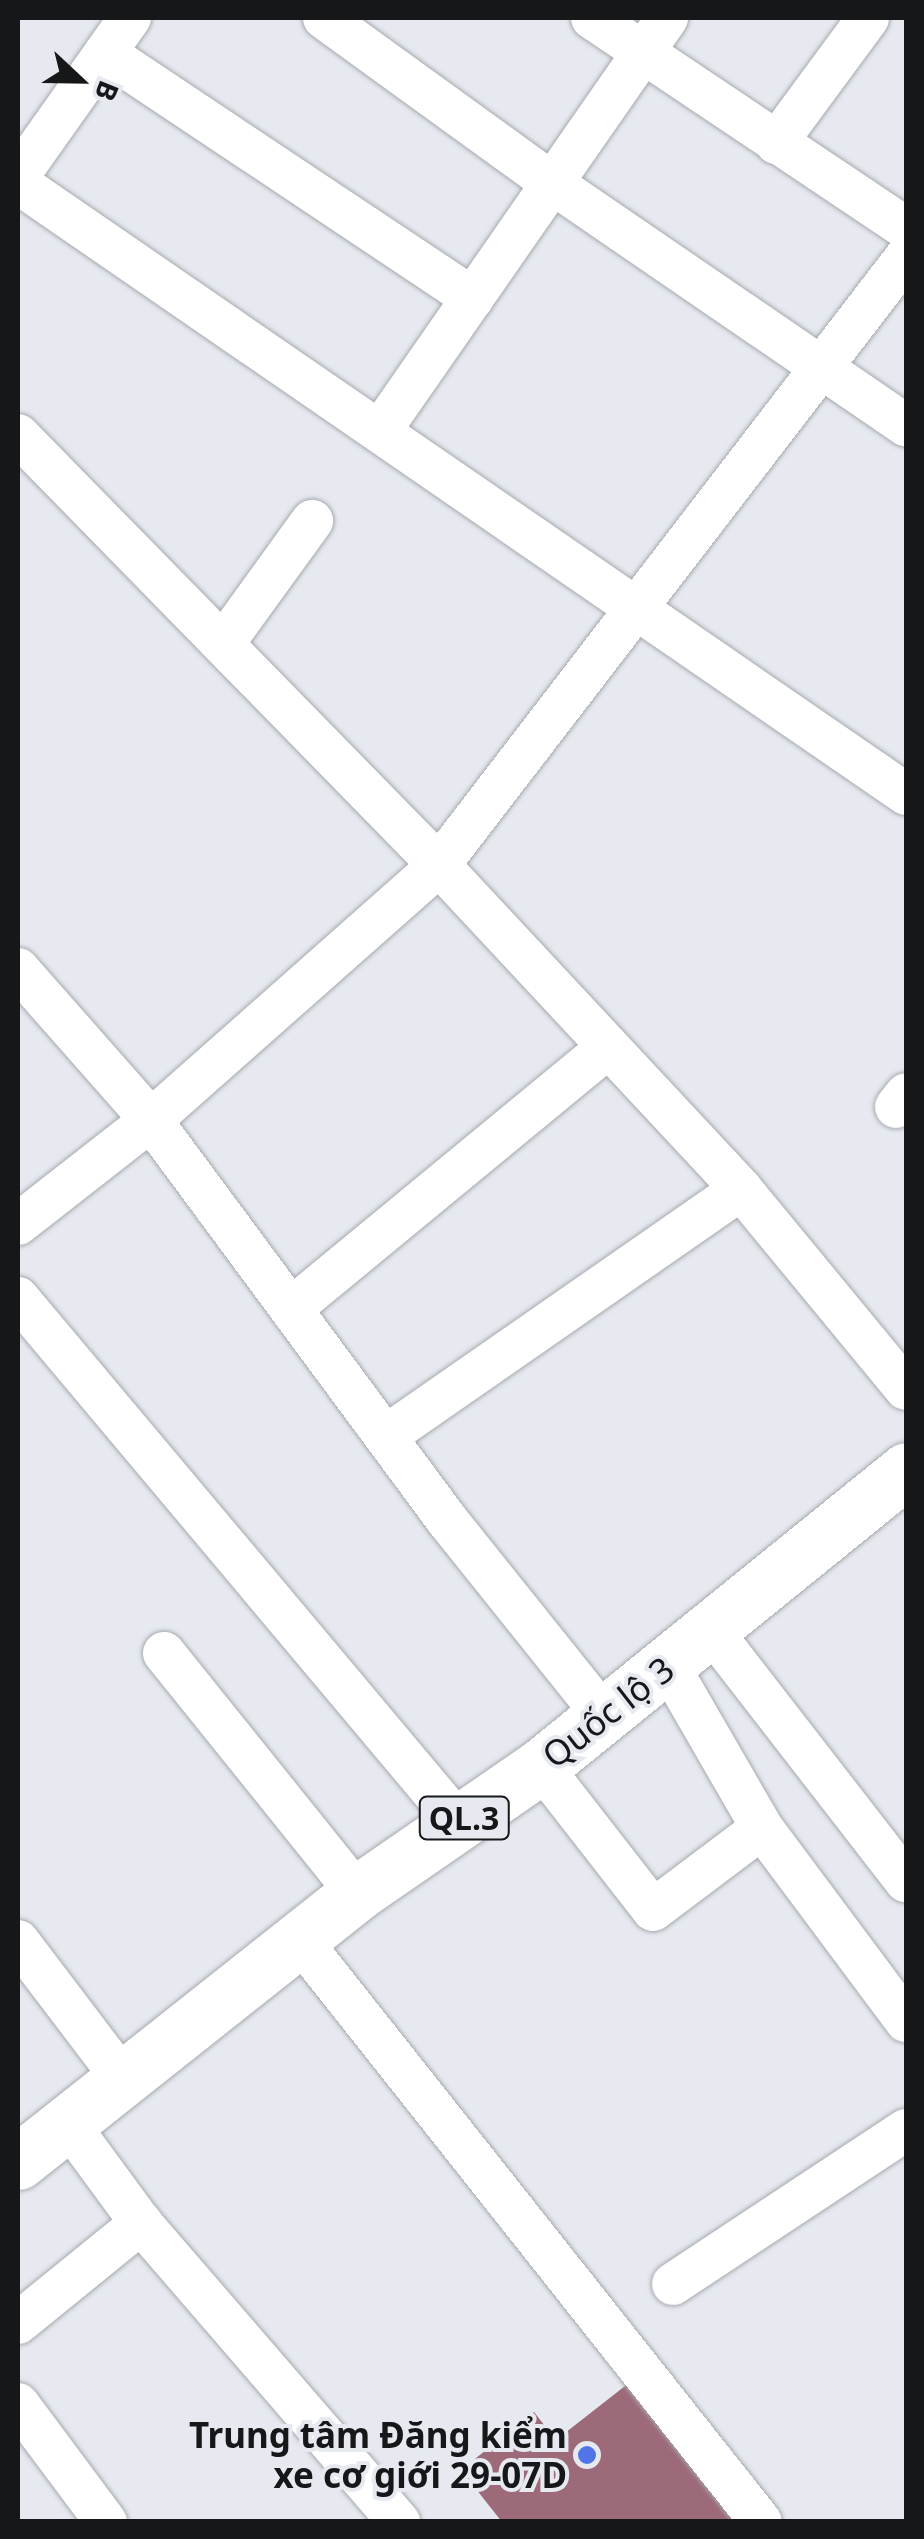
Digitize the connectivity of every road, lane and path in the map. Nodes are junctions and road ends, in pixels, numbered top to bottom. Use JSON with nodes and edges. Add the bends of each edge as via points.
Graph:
{"nodes":[{"id":1,"x":130,"y":18,"type":"edge"},
{"id":2,"x":324,"y":18,"type":"edge"},
{"id":3,"x":592,"y":18,"type":"edge"},
{"id":4,"x":666,"y":18,"type":"edge"},
{"id":5,"x":868,"y":18,"type":"edge"},
{"id":6,"x":105,"y":52,"type":"junction"},
{"id":7,"x":641,"y":54,"type":"junction"},
{"id":8,"x":776,"y":142,"type":"junction"},
{"id":9,"x":18,"y":180,"type":"edge"},
{"id":10,"x":552,"y":183,"type":"junction"},
{"id":11,"x":906,"y":228,"type":"edge"},
{"id":12,"x":906,"y":258,"type":"edge"},
{"id":13,"x":473,"y":298,"type":"junction"},
{"id":14,"x":823,"y":369,"type":"junction"},
{"id":15,"x":906,"y":425,"type":"edge"},
{"id":16,"x":380,"y":431,"type":"junction"},
{"id":17,"x":18,"y":435,"type":"edge"},
{"id":18,"x":312,"y":521,"type":"dead end"},
{"id":19,"x":634,"y":609,"type":"junction"},
{"id":20,"x":222,"y":644,"type":"junction"},
{"id":21,"x":906,"y":794,"type":"edge"},
{"id":22,"x":439,"y":866,"type":"junction"},
{"id":23,"x":18,"y":969,"type":"edge"},
{"id":24,"x":608,"y":1047,"type":"junction"},
{"id":25,"x":150,"y":1120,"type":"junction"},
{"id":26,"x":740,"y":1189,"type":"junction"},
{"id":27,"x":18,"y":1224,"type":"edge"},
{"id":28,"x":18,"y":1298,"type":"edge"},
{"id":29,"x":293,"y":1307,"type":"junction"},
{"id":30,"x":906,"y":1389,"type":"edge"},
{"id":31,"x":386,"y":1436,"type":"junction"},
{"id":32,"x":906,"y":1470,"type":"edge"},
{"id":33,"x":711,"y":1630,"type":"junction"},
{"id":34,"x":164,"y":1653,"type":"dead end"},
{"id":35,"x":668,"y":1665,"type":"junction"},
{"id":36,"x":604,"y":1716,"type":"junction"},
{"id":37,"x":541,"y":1766,"type":"junction"},
{"id":38,"x":458,"y":1822,"type":"junction"},
{"id":39,"x":762,"y":1828,"type":"junction"},
{"id":40,"x":906,"y":1880,"type":"edge"},
{"id":41,"x":356,"y":1893,"type":"junction"},
{"id":42,"x":300,"y":1940,"type":"junction"},
{"id":43,"x":18,"y":1941,"type":"edge"},
{"id":44,"x":906,"y":2021,"type":"edge"},
{"id":45,"x":122,"y":2078,"type":"junction"},
{"id":46,"x":66,"y":2121,"type":"junction"},
{"id":47,"x":906,"y":2130,"type":"edge"},
{"id":48,"x":18,"y":2162,"type":"edge"},
{"id":49,"x":141,"y":2222,"type":"junction"},
{"id":50,"x":673,"y":2284,"type":"dead end"},
{"id":51,"x":18,"y":2323,"type":"edge"},
{"id":52,"x":18,"y":2404,"type":"edge"},
{"id":53,"x":106,"y":2522,"type":"edge"},
{"id":54,"x":399,"y":2522,"type":"edge"},
{"id":55,"x":761,"y":2522,"type":"edge"}],
"edges":[{"from":1,"to":6,"type":"street"},
{"from":2,"to":10,"type":"street"},
{"from":3,"to":7,"type":"street"},
{"from":4,"to":7,"type":"street"},
{"from":5,"to":8,"type":"street"},
{"from":6,"to":9,"type":"street"},
{"from":6,"to":13,"type":"street"},
{"from":7,"to":8,"type":"street"},
{"from":7,"to":10,"type":"street"},
{"from":8,"to":11,"type":"street"},
{"from":9,"to":16,"type":"street"},
{"from":10,"to":13,"type":"street"},
{"from":10,"to":14,"type":"street"},
{"from":12,"to":14,"type":"street"},
{"from":13,"to":16,"type":"street"},
{"from":14,"to":15,"type":"street"},
{"from":14,"to":19,"type":"street"},
{"from":16,"to":19,"type":"street"},
{"from":17,"to":20,"type":"street"},
{"from":18,"to":20,"type":"street"},
{"from":19,"to":21,"type":"street"},
{"from":19,"to":22,"type":"street"},
{"from":20,"to":22,"type":"street"},
{"from":22,"to":24,"type":"street"},
{"from":22,"to":25,"type":"street"},
{"from":23,"to":25,"type":"street"},
{"from":24,"to":26,"type":"street"},
{"from":24,"to":29,"type":"street"},
{"from":25,"to":27,"type":"street"},
{"from":25,"to":29,"type":"street"},
{"from":26,"to":30,"type":"street"},
{"from":26,"to":31,"type":"street"},
{"from":28,"to":38,"type":"street"},
{"from":29,"to":31,"type":"street"},
{"from":31,"to":36,"type":"street"},
{"from":32,"to":33,"type":"highway","name":"Quốc lộ 3","number":"QL.3"},
{"from":33,"to":35,"type":"highway","name":"Quốc lộ 3","number":"QL.3"},
{"from":33,"to":40,"type":"street"},
{"from":34,"to":41,"type":"street"},
{"from":35,"to":36,"type":"highway","name":"Quốc lộ 3","number":"QL.3"},
{"from":35,"to":39,"type":"street"},
{"from":36,"to":37,"type":"highway","name":"Quốc lộ 3","number":"QL.3"},
{"from":37,"to":38,"type":"highway","name":"Quốc lộ 3","number":"QL.3"},
{"from":37,"to":39,"type":"street","via":[[653,1910]]},
{"from":38,"to":41,"type":"highway","name":"Quốc lộ 3","number":"QL.3"},
{"from":39,"to":44,"type":"street"},
{"from":41,"to":42,"type":"highway","name":"Quốc lộ 3","number":"QL.3"},
{"from":42,"to":45,"type":"highway","name":"Quốc lộ 3","number":"QL.3"},
{"from":42,"to":55,"type":"street"},
{"from":43,"to":45,"type":"street"},
{"from":45,"to":46,"type":"highway","name":"Quốc lộ 3","number":"QL.3"},
{"from":46,"to":48,"type":"highway","name":"Quốc lộ 3","number":"QL.3"},
{"from":46,"to":49,"type":"street"},
{"from":47,"to":50,"type":"street"},
{"from":49,"to":51,"type":"street"},
{"from":49,"to":54,"type":"street"},
{"from":52,"to":53,"type":"street"}]}
